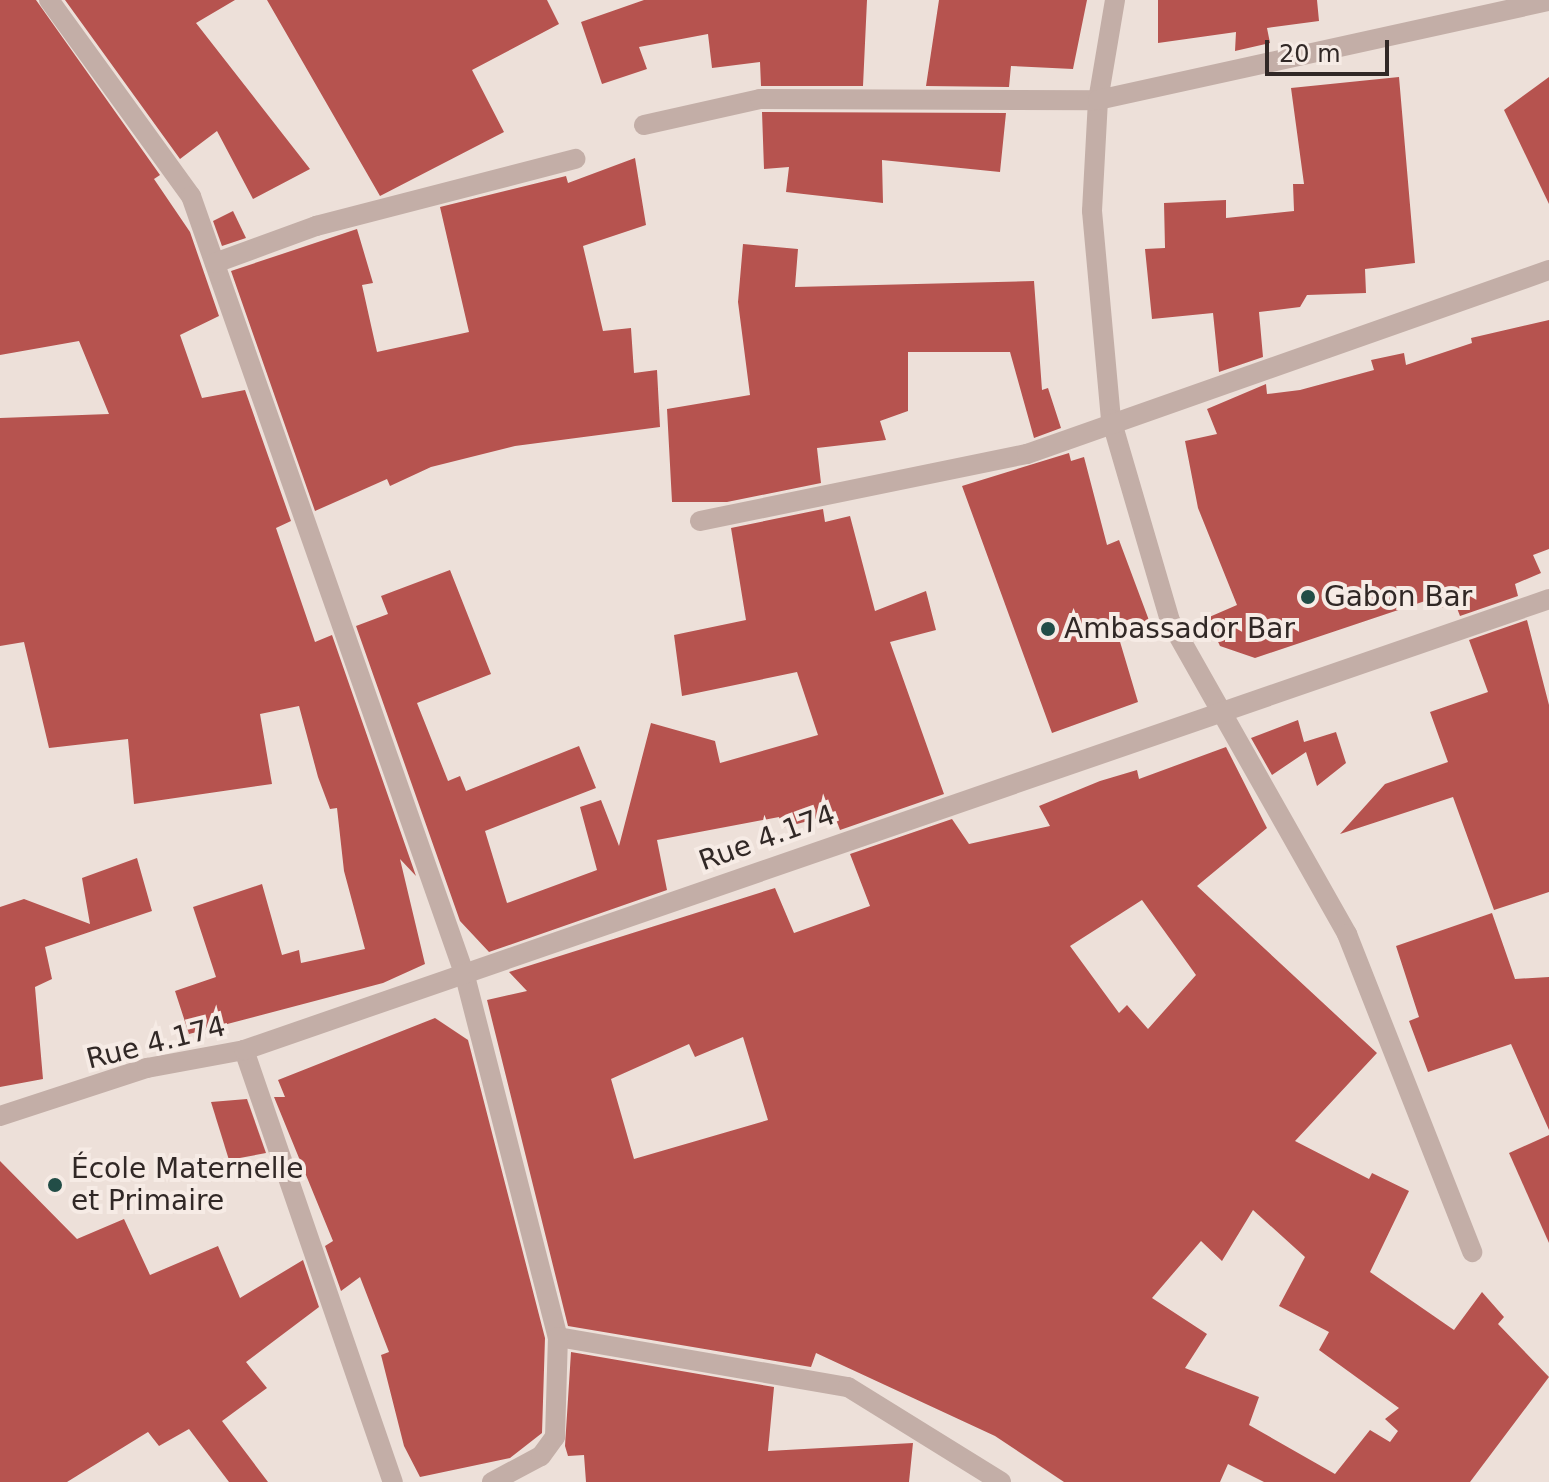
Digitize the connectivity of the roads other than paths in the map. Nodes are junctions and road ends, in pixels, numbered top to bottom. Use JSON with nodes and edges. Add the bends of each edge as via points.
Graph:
{"nodes":[{"id":1,"x":49,"y":0,"type":"edge"},
{"id":2,"x":1115,"y":0,"type":"edge"},
{"id":3,"x":1549,"y":1,"type":"edge"},
{"id":4,"x":1098,"y":100,"type":"junction"},
{"id":5,"x":644,"y":125,"type":"dead end"},
{"id":6,"x":575,"y":159,"type":"dead end"},
{"id":7,"x":215,"y":263,"type":"junction"},
{"id":8,"x":1549,"y":270,"type":"edge"},
{"id":9,"x":1111,"y":419,"type":"junction"},
{"id":10,"x":700,"y":521,"type":"dead end"},
{"id":11,"x":1548,"y":604,"type":"edge"},
{"id":12,"x":1221,"y":706,"type":"junction"},
{"id":13,"x":465,"y":976,"type":"junction"},
{"id":14,"x":244,"y":1050,"type":"junction"},
{"id":15,"x":0,"y":1116,"type":"edge"},
{"id":16,"x":1472,"y":1252,"type":"dead end"},
{"id":17,"x":558,"y":1337,"type":"junction"},
{"id":18,"x":393,"y":1482,"type":"edge"},
{"id":19,"x":492,"y":1482,"type":"edge"},
{"id":20,"x":1001,"y":1482,"type":"edge"}],
"edges":[{"from":1,"to":7,"type":"street","via":[[180,174]]},
{"from":2,"to":4,"type":"street"},
{"from":3,"to":4,"type":"street"},
{"from":4,"to":5,"type":"street","via":[[760,99]]},
{"from":4,"to":9,"type":"street","via":[[1092,211]]},
{"from":6,"to":7,"type":"street","via":[[316,226]]},
{"from":7,"to":13,"type":"street"},
{"from":8,"to":9,"type":"street"},
{"from":9,"to":10,"type":"street","via":[[1001,461]]},
{"from":9,"to":12,"type":"street","via":[[1170,621]]},
{"from":11,"to":12,"type":"street","name":"Rue 4.174"},
{"from":12,"to":13,"type":"street","name":"Rue 4.174"},
{"from":12,"to":16,"type":"street","via":[[1347,934]]},
{"from":13,"to":14,"type":"street","name":"Rue 4.174"},
{"from":13,"to":17,"type":"street"},
{"from":14,"to":15,"type":"street","name":"Rue 4.174","via":[[147,1068]]},
{"from":14,"to":18,"type":"street"},
{"from":17,"to":19,"type":"street","via":[[555,1437],[541,1456]]},
{"from":17,"to":20,"type":"street","via":[[848,1387]]}]}
